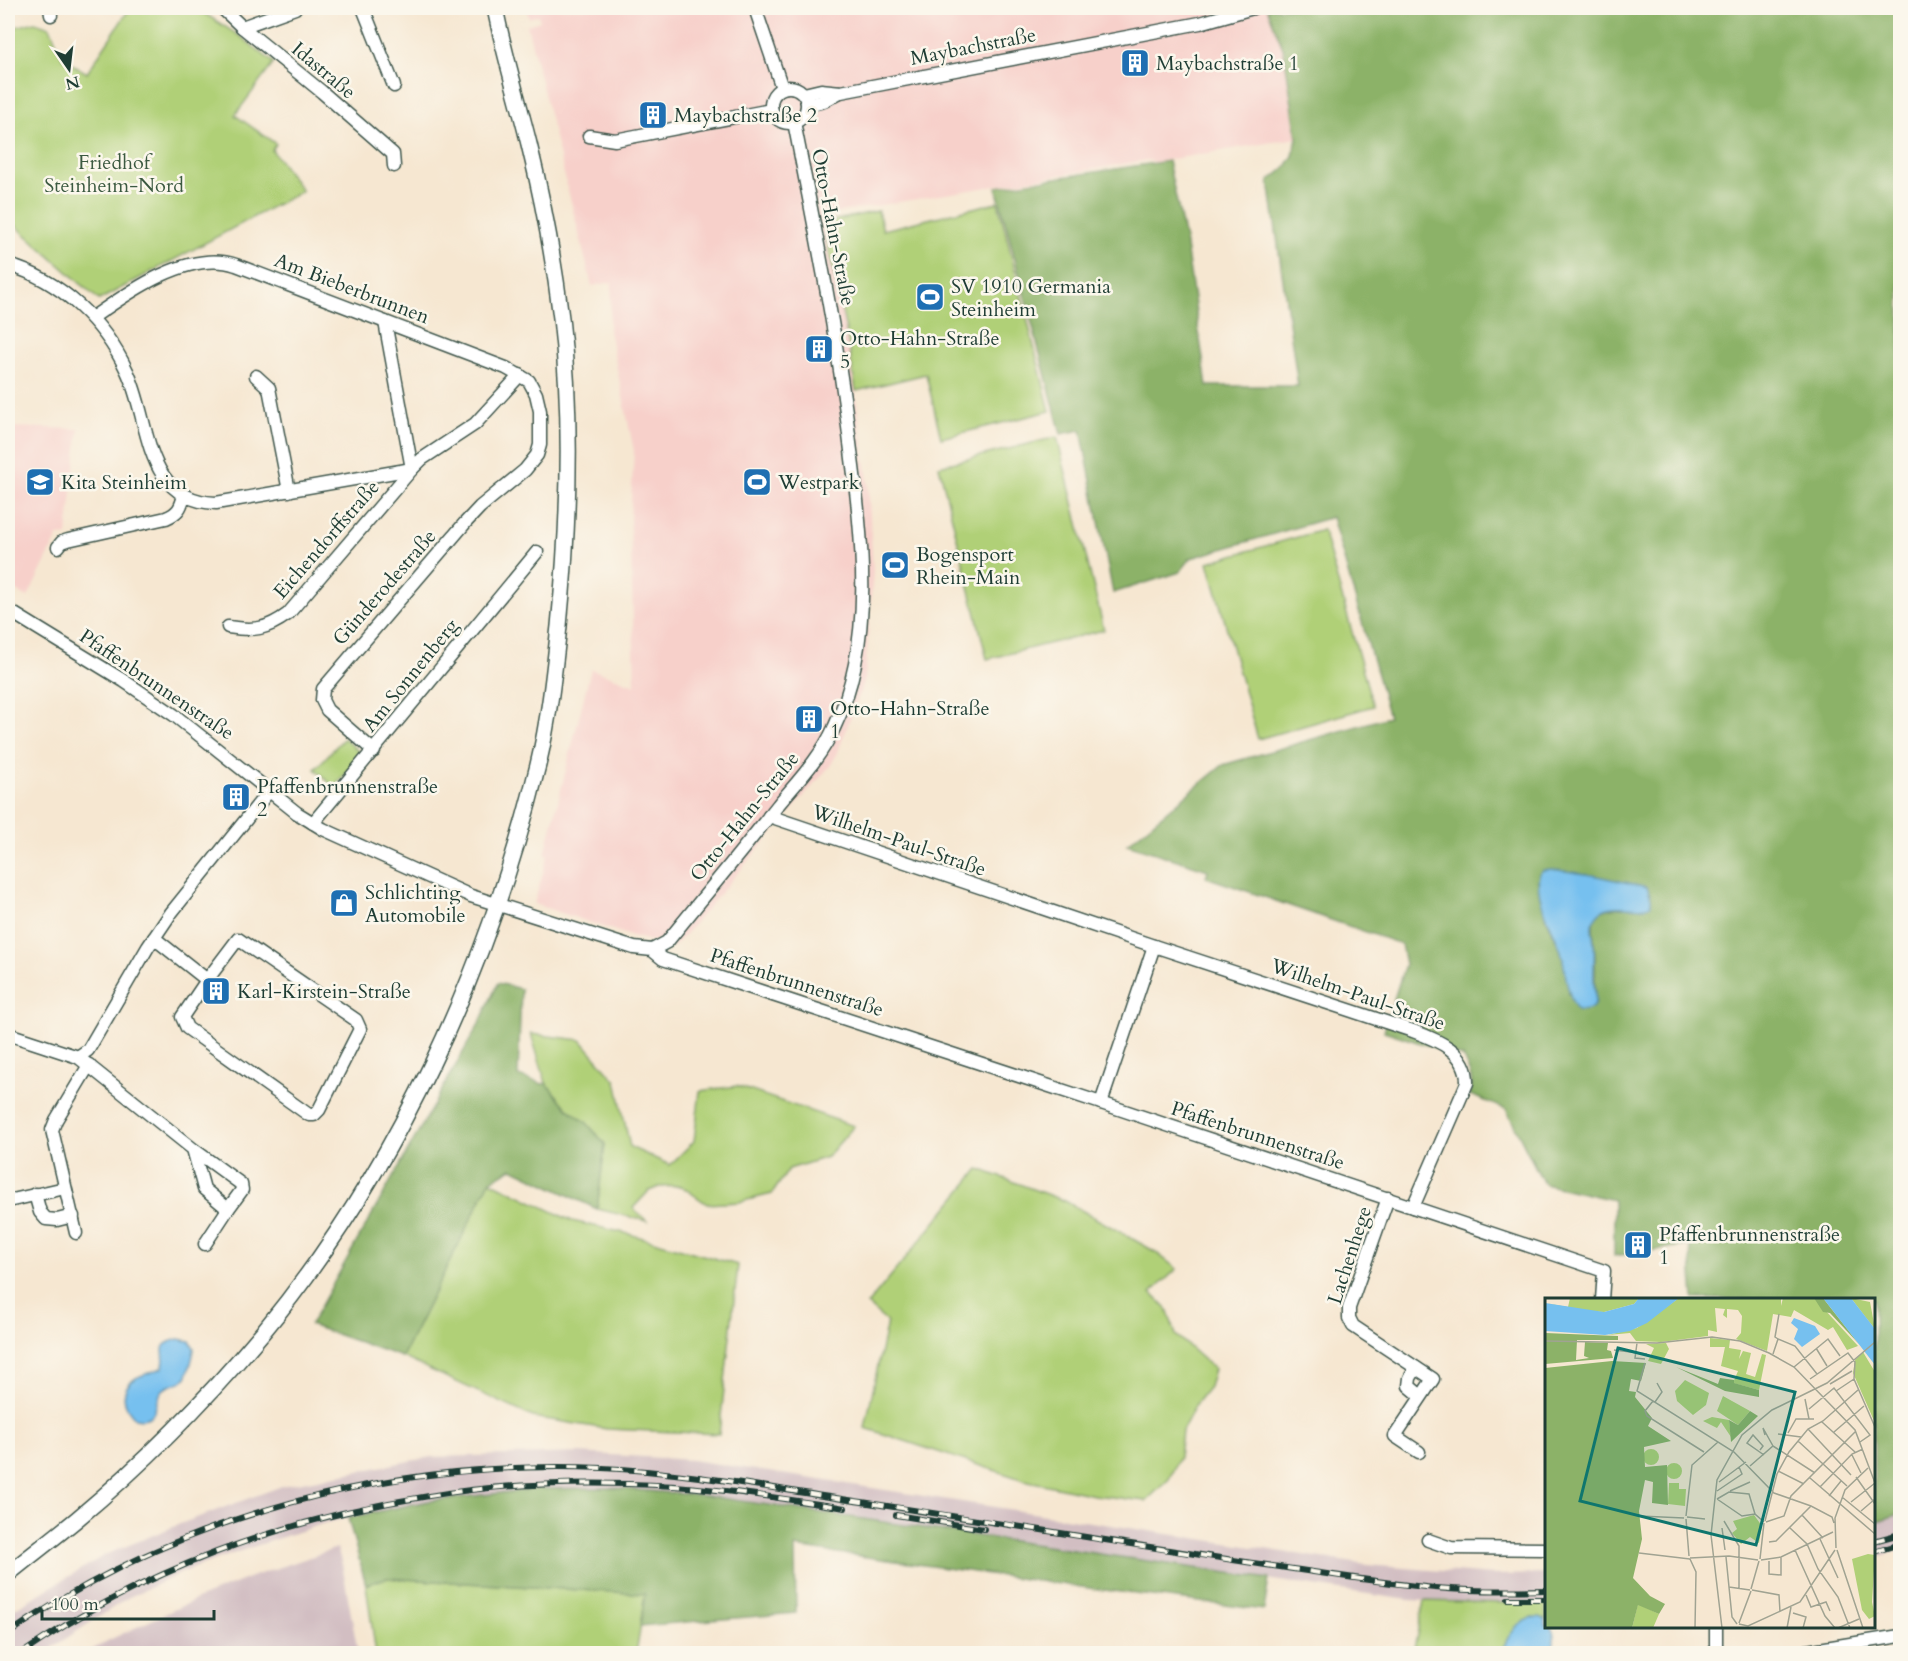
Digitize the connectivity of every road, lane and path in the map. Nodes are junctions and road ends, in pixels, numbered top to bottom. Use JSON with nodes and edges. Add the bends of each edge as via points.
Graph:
{"nodes":[{"id":1,"x":222,"y":8,"type":"edge"},
{"id":2,"x":295,"y":8,"type":"edge"},
{"id":3,"x":363,"y":8,"type":"edge"},
{"id":4,"x":487,"y":8,"type":"edge"},
{"id":5,"x":495,"y":8,"type":"edge"},
{"id":6,"x":755,"y":8,"type":"edge"},
{"id":7,"x":1253,"y":8,"type":"edge"},
{"id":8,"x":242,"y":27,"type":"junction"},
{"id":9,"x":502,"y":47,"type":"junction"},
{"id":10,"x":394,"y":86,"type":"dead end"},
{"id":11,"x":782,"y":88,"type":"junction"},
{"id":12,"x":806,"y":100,"type":"junction"},
{"id":13,"x":771,"y":110,"type":"junction"},
{"id":14,"x":794,"y":122,"type":"junction"},
{"id":15,"x":590,"y":136,"type":"dead end"},
{"id":16,"x":394,"y":166,"type":"dead end"},
{"id":17,"x":8,"y":265,"type":"edge"},
{"id":18,"x":92,"y":318,"type":"junction"},
{"id":19,"x":385,"y":322,"type":"junction"},
{"id":20,"x":520,"y":375,"type":"junction"},
{"id":21,"x":256,"y":376,"type":"dead end"},
{"id":22,"x":412,"y":469,"type":"junction"},
{"id":23,"x":289,"y":491,"type":"junction"},
{"id":24,"x":184,"y":495,"type":"junction"},
{"id":25,"x":58,"y":547,"type":"dead end"},
{"id":26,"x":537,"y":552,"type":"dead end"},
{"id":27,"x":8,"y":610,"type":"edge"},
{"id":28,"x":228,"y":627,"type":"dead end"},
{"id":29,"x":374,"y":751,"type":"junction"},
{"id":30,"x":269,"y":791,"type":"junction"},
{"id":31,"x":769,"y":816,"type":"junction"},
{"id":32,"x":313,"y":823,"type":"junction"},
{"id":33,"x":498,"y":905,"type":"junction"},
{"id":34,"x":154,"y":938,"type":"junction"},
{"id":35,"x":1154,"y":946,"type":"junction"},
{"id":36,"x":652,"y":950,"type":"junction"},
{"id":37,"x":207,"y":980,"type":"junction"},
{"id":38,"x":8,"y":1034,"type":"edge"},
{"id":39,"x":78,"y":1057,"type":"junction"},
{"id":40,"x":89,"y":1065,"type":"junction"},
{"id":41,"x":1101,"y":1103,"type":"junction"},
{"id":42,"x":193,"y":1149,"type":"junction"},
{"id":43,"x":65,"y":1188,"type":"junction"},
{"id":44,"x":35,"y":1194,"type":"junction"},
{"id":45,"x":1388,"y":1198,"type":"junction"},
{"id":46,"x":8,"y":1201,"type":"edge"},
{"id":47,"x":1413,"y":1207,"type":"junction"},
{"id":48,"x":228,"y":1209,"type":"junction"},
{"id":49,"x":73,"y":1216,"type":"junction"},
{"id":50,"x":76,"y":1233,"type":"dead end"},
{"id":51,"x":205,"y":1244,"type":"dead end"},
{"id":52,"x":1602,"y":1298,"type":"edge"},
{"id":53,"x":1416,"y":1368,"type":"junction"},
{"id":54,"x":1421,"y":1396,"type":"junction"},
{"id":55,"x":1419,"y":1452,"type":"dead end"},
{"id":56,"x":1428,"y":1540,"type":"dead end"},
{"id":57,"x":1545,"y":1549,"type":"edge"},
{"id":58,"x":8,"y":1574,"type":"edge"},
{"id":59,"x":1716,"y":1628,"type":"edge"},
{"id":60,"x":1900,"y":1636,"type":"edge"},
{"id":61,"x":1716,"y":1653,"type":"edge"},
{"id":62,"x":1788,"y":1653,"type":"edge"}],
"edges":[{"from":1,"to":8,"type":"street","name":"Idastraße"},
{"from":2,"to":8,"type":"street"},
{"from":3,"to":10,"type":"street"},
{"from":4,"to":9,"type":"main road"},
{"from":5,"to":9,"type":"main road"},
{"from":6,"to":11,"type":"street"},
{"from":7,"to":12,"type":"street","name":"Maybachstraße","via":[[1216,20],[841,92],[821,90]]},
{"from":8,"to":16,"type":"street","name":"Idastraße","via":[[393,154]]},
{"from":9,"to":33,"type":"main road","via":[[539,188],[561,318],[568,478],[563,584],[547,721],[539,763]]},
{"from":11,"to":12,"type":"street","via":[[794,87]]},
{"from":11,"to":13,"type":"street","via":[[772,99]]},
{"from":12,"to":14,"type":"street","via":[[804,116]]},
{"from":13,"to":14,"type":"street","via":[[783,122]]},
{"from":13,"to":15,"type":"street","via":[[615,140]]},
{"from":14,"to":31,"type":"street","name":"Otto-Hahn-Straße","via":[[844,389],[860,535],[861,616],[857,652],[838,719],[826,744]]},
{"from":17,"to":18,"type":"street","via":[[46,281]]},
{"from":18,"to":19,"type":"street","name":"Am Bieberbrunnen","via":[[160,277],[218,261]]},
{"from":18,"to":24,"type":"street","via":[[127,371],[159,471]]},
{"from":19,"to":20,"type":"street","name":"Am Bieberbrunnen"},
{"from":19,"to":22,"type":"street"},
{"from":20,"to":22,"type":"street","name":"Eichendorffstraße","via":[[475,424]]},
{"from":20,"to":29,"type":"street","name":"Günderodestraße","via":[[529,381],[538,400],[537,455],[465,523],[323,689],[322,700],[327,710]]},
{"from":21,"to":23,"type":"street","via":[[269,388]]},
{"from":22,"to":23,"type":"street"},
{"from":22,"to":28,"type":"street","name":"Eichendorffstraße","via":[[288,614],[258,629]]},
{"from":23,"to":24,"type":"street","via":[[216,503]]},
{"from":24,"to":25,"type":"street","via":[[177,512],[165,518],[68,540]]},
{"from":26,"to":29,"type":"street","name":"Am Sonnenberg"},
{"from":27,"to":30,"type":"street","name":"Pfaffenbrunnenstraße","via":[[174,715]]},
{"from":29,"to":32,"type":"street","name":"Am Sonnenberg"},
{"from":30,"to":32,"type":"street","name":"Pfaffenbrunnenstraße"},
{"from":30,"to":34,"type":"street"},
{"from":31,"to":35,"type":"street","name":"Wilhelm-Paul-Straße"},
{"from":31,"to":36,"type":"street","name":"Otto-Hahn-Straße","via":[[668,942]]},
{"from":32,"to":33,"type":"street","name":"Pfaffenbrunnenstraße","via":[[427,877]]},
{"from":33,"to":36,"type":"street","name":"Pfaffenbrunnenstraße","via":[[634,948]]},
{"from":33,"to":58,"type":"main road","via":[[447,1029],[406,1115],[361,1194],[292,1295],[237,1362],[160,1443],[75,1521]]},
{"from":34,"to":37,"type":"street"},
{"from":34,"to":39,"type":"street","via":[[88,1050]]},
{"from":35,"to":41,"type":"street"},
{"from":35,"to":47,"type":"street","name":"Wilhelm-Paul-Straße","via":[[1413,1031],[1453,1050],[1464,1066],[1467,1083]]},
{"from":36,"to":41,"type":"street","name":"Pfaffenbrunnenstraße","via":[[663,959]]},
{"from":37,"to":37,"type":"street","via":[[238,939],[356,1020],[360,1029],[319,1110],[309,1115],[187,1028],[182,1017]]},
{"from":38,"to":39,"type":"street"},
{"from":39,"to":40,"type":"street"},
{"from":40,"to":42,"type":"street"},
{"from":40,"to":43,"type":"street","via":[[53,1125]]},
{"from":41,"to":45,"type":"street","name":"Pfaffenbrunnenstraße"},
{"from":42,"to":48,"type":"street","via":[[204,1189]]},
{"from":42,"to":48,"type":"street","via":[[241,1184],[242,1190]]},
{"from":43,"to":44,"type":"street"},
{"from":43,"to":49,"type":"street"},
{"from":44,"to":46,"type":"street"},
{"from":44,"to":49,"type":"street","via":[[46,1219]]},
{"from":45,"to":47,"type":"street","name":"Pfaffenbrunnenstraße"},
{"from":45,"to":53,"type":"street","name":"Lachenhege","via":[[1349,1308],[1351,1323]]},
{"from":47,"to":52,"type":"street","name":"Pfaffenbrunnenstraße","via":[[1604,1271]]},
{"from":48,"to":51,"type":"street"},
{"from":49,"to":50,"type":"street"},
{"from":53,"to":54,"type":"street","via":[[1409,1386]]},
{"from":53,"to":54,"type":"street","via":[[1433,1379]]},
{"from":54,"to":55,"type":"street","via":[[1395,1436]]},
{"from":56,"to":57,"type":"street","via":[[1451,1548]]},
{"from":59,"to":61,"type":"street"},
{"from":60,"to":62,"type":"street"}]}
